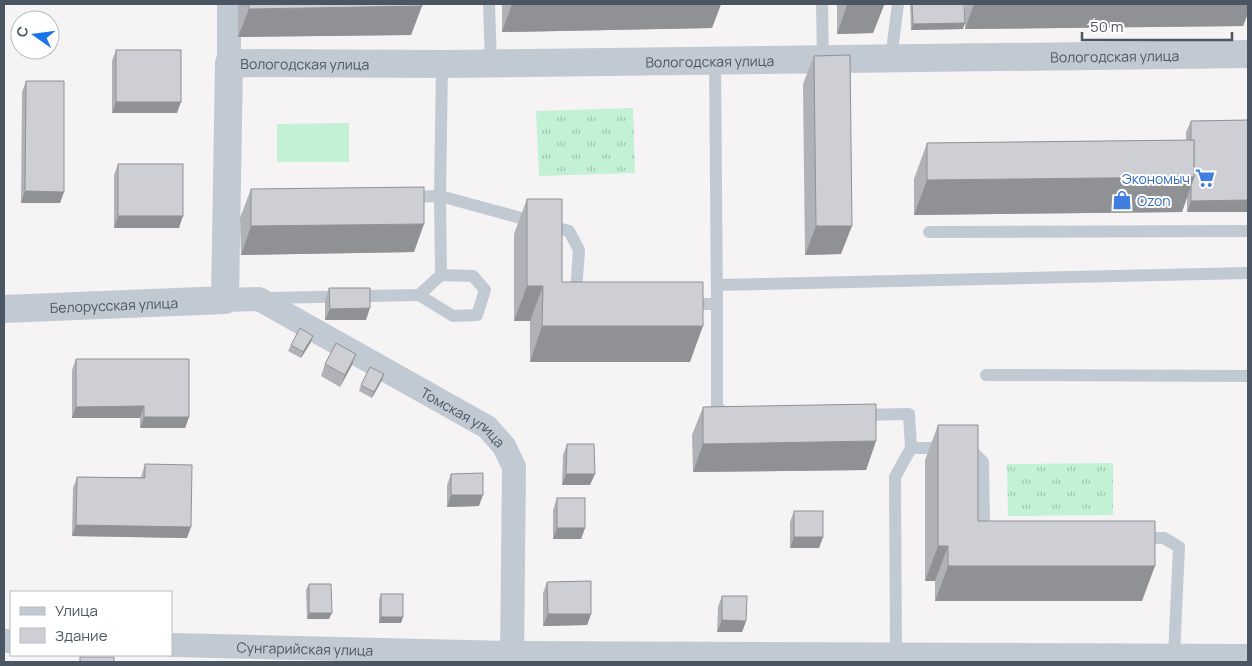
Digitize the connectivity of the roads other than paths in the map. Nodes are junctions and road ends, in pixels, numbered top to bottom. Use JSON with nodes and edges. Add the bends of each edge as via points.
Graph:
{"nodes":[{"id":1,"x":229,"y":4,"type":"edge"},
{"id":2,"x":489,"y":4,"type":"edge"},
{"id":3,"x":822,"y":4,"type":"edge"},
{"id":4,"x":898,"y":4,"type":"edge"},
{"id":5,"x":1248,"y":54,"type":"edge"},
{"id":6,"x":891,"y":58,"type":"junction"},
{"id":7,"x":823,"y":59,"type":"junction"},
{"id":8,"x":715,"y":60,"type":"junction"},
{"id":9,"x":229,"y":63,"type":"junction"},
{"id":10,"x":491,"y":63,"type":"junction"},
{"id":11,"x":442,"y":64,"type":"junction"},
{"id":12,"x":440,"y":196,"type":"junction"},
{"id":13,"x":391,"y":197,"type":"edge"},
{"id":14,"x":1248,"y":230,"type":"edge"},
{"id":15,"x":929,"y":232,"type":"dead end"},
{"id":16,"x":1248,"y":273,"type":"edge"},
{"id":17,"x":441,"y":275,"type":"junction"},
{"id":18,"x":717,"y":285,"type":"junction"},
{"id":19,"x":419,"y":295,"type":"junction"},
{"id":20,"x":259,"y":299,"type":"junction"},
{"id":21,"x":225,"y":300,"type":"junction"},
{"id":22,"x":587,"y":303,"type":"edge"},
{"id":23,"x":671,"y":304,"type":"edge"},
{"id":24,"x":717,"y":304,"type":"junction"},
{"id":25,"x":4,"y":309,"type":"edge"},
{"id":26,"x":986,"y":375,"type":"dead end"},
{"id":27,"x":1248,"y":376,"type":"edge"},
{"id":28,"x":849,"y":415,"type":"edge"},
{"id":29,"x":740,"y":418,"type":"edge"},
{"id":30,"x":910,"y":448,"type":"junction"},
{"id":31,"x":1002,"y":536,"type":"edge"},
{"id":32,"x":1126,"y":538,"type":"edge"},
{"id":33,"x":172,"y":645,"type":"edge"},
{"id":34,"x":896,"y":654,"type":"junction"},
{"id":35,"x":1174,"y":656,"type":"junction"},
{"id":36,"x":1248,"y":656,"type":"edge"},
{"id":37,"x":513,"y":658,"type":"edge"},
{"id":38,"x":1014,"y":658,"type":"edge"}],
"edges":[{"from":1,"to":9,"type":"street","name":"Вологодская улица"},
{"from":2,"to":10,"type":"lane"},
{"from":3,"to":7,"type":"lane"},
{"from":4,"to":6,"type":"lane"},
{"from":5,"to":6,"type":"street","name":"Вологодская улица"},
{"from":6,"to":7,"type":"street","name":"Вологодская улица"},
{"from":7,"to":8,"type":"street","name":"Вологодская улица"},
{"from":8,"to":10,"type":"street","name":"Вологодская улица"},
{"from":8,"to":18,"type":"lane"},
{"from":9,"to":11,"type":"street","name":"Вологодская улица"},
{"from":9,"to":21,"type":"street","via":[[230,199]]},
{"from":10,"to":11,"type":"street","name":"Вологодская улица"},
{"from":11,"to":12,"type":"lane"},
{"from":12,"to":13,"type":"lane"},
{"from":12,"to":17,"type":"lane"},
{"from":12,"to":22,"type":"lane","via":[[569,231],[579,250],[576,292]]},
{"from":14,"to":15,"type":"lane"},
{"from":16,"to":18,"type":"lane"},
{"from":17,"to":19,"type":"lane"},
{"from":17,"to":19,"type":"lane","via":[[473,276],[485,290],[477,315],[453,316]]},
{"from":18,"to":24,"type":"lane"},
{"from":19,"to":20,"type":"lane"},
{"from":20,"to":21,"type":"street"},
{"from":20,"to":37,"type":"street","name":"Томская улица","via":[[486,427],[504,446],[514,468]]},
{"from":21,"to":25,"type":"street","name":"Белорусская улица"},
{"from":23,"to":24,"type":"lane"},
{"from":24,"to":29,"type":"lane","via":[[717,407],[730,418]]},
{"from":26,"to":27,"type":"lane"},
{"from":28,"to":30,"type":"lane","via":[[909,414]]},
{"from":30,"to":31,"type":"lane","via":[[968,447],[983,462],[984,524],[992,536]]},
{"from":30,"to":34,"type":"lane","via":[[895,477]]},
{"from":32,"to":35,"type":"lane","via":[[1164,538],[1179,547]]},
{"from":33,"to":37,"type":"street","name":"Сунгарийская улица"},
{"from":34,"to":37,"type":"street","name":"Сунгарийская улица"},
{"from":34,"to":38,"type":"street","name":"Сунгарийская улица"},
{"from":35,"to":36,"type":"street","name":"Сунгарийская улица"},
{"from":35,"to":38,"type":"street","name":"Сунгарийская улица"}]}
